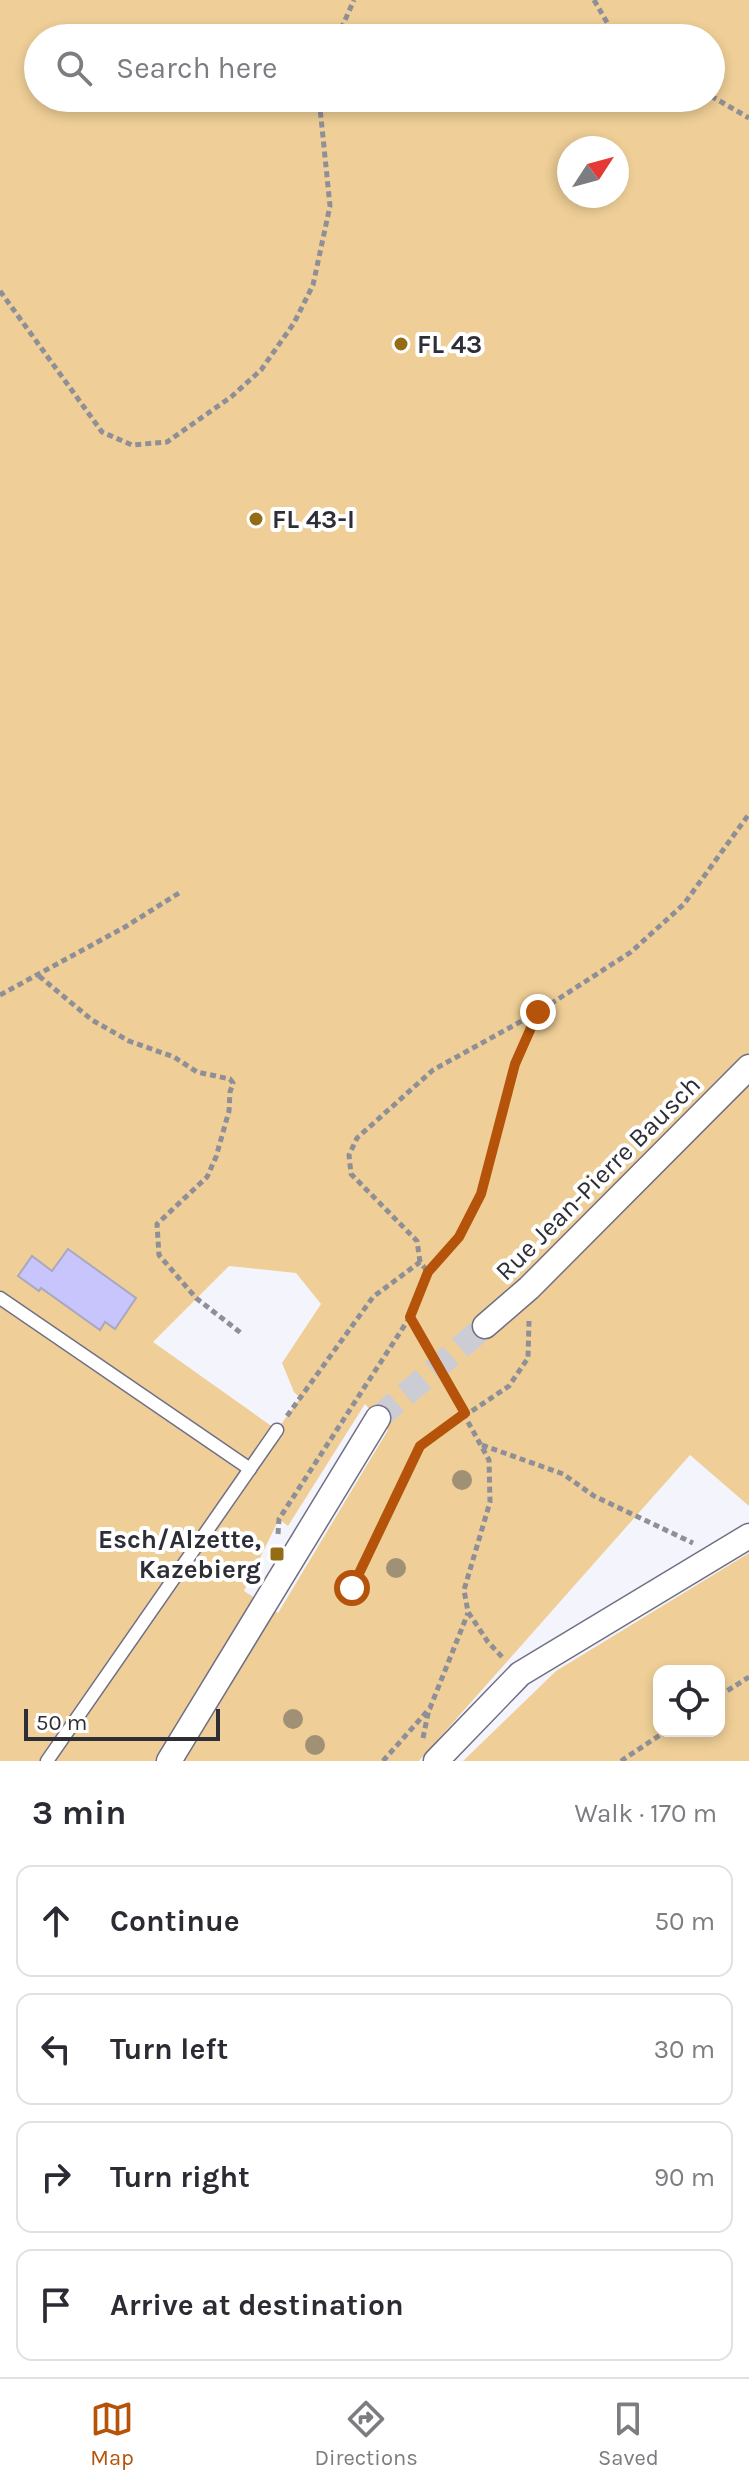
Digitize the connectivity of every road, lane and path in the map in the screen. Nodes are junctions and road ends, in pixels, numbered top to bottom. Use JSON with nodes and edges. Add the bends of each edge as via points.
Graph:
{"nodes":[{"id":1,"x":354,"y":0,"type":"edge"},
{"id":2,"x":594,"y":0,"type":"edge"},
{"id":3,"x":343,"y":24,"type":"edge"},
{"id":4,"x":608,"y":24,"type":"edge"},
{"id":5,"x":725,"y":104,"type":"edge"},
{"id":6,"x":320,"y":112,"type":"edge"},
{"id":7,"x":749,"y":118,"type":"edge"},
{"id":8,"x":0,"y":291,"type":"edge"},
{"id":9,"x":749,"y":814,"type":"edge"},
{"id":10,"x":179,"y":893,"type":"dead end"},
{"id":11,"x":39,"y":976,"type":"junction"},
{"id":12,"x":0,"y":995,"type":"edge"},
{"id":13,"x":538,"y":1012,"type":"junction"},
{"id":14,"x":749,"y":1067,"type":"edge"},
{"id":15,"x":420,"y":1262,"type":"junction"},
{"id":16,"x":428,"y":1272,"type":"junction"},
{"id":17,"x":529,"y":1288,"type":"junction"},
{"id":18,"x":0,"y":1298,"type":"edge"},
{"id":19,"x":410,"y":1317,"type":"junction"},
{"id":20,"x":485,"y":1326,"type":"tunnel mouth"},
{"id":21,"x":241,"y":1333,"type":"dead end"},
{"id":22,"x":465,"y":1413,"type":"junction"},
{"id":23,"x":378,"y":1418,"type":"tunnel mouth"},
{"id":24,"x":277,"y":1430,"type":"joint"},
{"id":25,"x":481,"y":1444,"type":"junction"},
{"id":26,"x":250,"y":1469,"type":"junction"},
{"id":27,"x":279,"y":1519,"type":"dead end"},
{"id":28,"x":749,"y":1536,"type":"edge"},
{"id":29,"x":719,"y":1555,"type":"junction"},
{"id":30,"x":352,"y":1588,"type":"dead end"},
{"id":31,"x":468,"y":1612,"type":"junction"},
{"id":32,"x":520,"y":1674,"type":"junction"},
{"id":33,"x":749,"y":1677,"type":"edge"},
{"id":34,"x":725,"y":1692,"type":"edge"},
{"id":35,"x":657,"y":1737,"type":"edge"},
{"id":36,"x":47,"y":1761,"type":"edge"},
{"id":37,"x":169,"y":1761,"type":"edge"},
{"id":38,"x":383,"y":1761,"type":"edge"},
{"id":39,"x":436,"y":1761,"type":"edge"},
{"id":40,"x":621,"y":1761,"type":"edge"}],
"edges":[{"from":1,"to":3,"type":"path"},
{"from":2,"to":4,"type":"path"},
{"from":5,"to":7,"type":"path"},
{"from":6,"to":8,"type":"path","via":[[330,206],[313,285],[261,370],[167,442],[132,445],[102,432]]},
{"from":9,"to":13,"type":"path","via":[[684,904],[631,952]]},
{"from":10,"to":11,"type":"path"},
{"from":11,"to":12,"type":"path"},
{"from":11,"to":21,"type":"path","via":[[92,1020],[129,1041],[233,1083],[221,1142],[207,1177],[157,1224],[159,1255],[196,1298]]},
{"from":13,"to":15,"type":"path","via":[[433,1070],[357,1138],[349,1155],[351,1174],[417,1241]]},
{"from":13,"to":16,"type":"path","via":[[515,1064],[481,1194],[459,1237]]},
{"from":14,"to":17,"type":"street","name":"Rue Jean-Pierre Bausch"},
{"from":15,"to":16,"type":"path"},
{"from":15,"to":24,"type":"path","via":[[373,1297]]},
{"from":16,"to":19,"type":"path"},
{"from":17,"to":20,"type":"street","name":"Rue Jean-Pierre Bausch"},
{"from":17,"to":22,"type":"path","via":[[528,1358],[509,1386]]},
{"from":18,"to":26,"type":"lane"},
{"from":19,"to":22,"type":"path"},
{"from":19,"to":27,"type":"path"},
{"from":22,"to":25,"type":"path"},
{"from":22,"to":30,"type":"path","via":[[420,1446]]},
{"from":23,"to":37,"type":"street"},
{"from":24,"to":26,"type":"lane"},
{"from":25,"to":29,"type":"path","via":[[563,1474],[594,1496]]},
{"from":25,"to":31,"type":"path","via":[[489,1460],[490,1502],[464,1590]]},
{"from":26,"to":36,"type":"lane"},
{"from":28,"to":29,"type":"street"},
{"from":29,"to":32,"type":"street"},
{"from":31,"to":32,"type":"path"},
{"from":31,"to":38,"type":"path","via":[[430,1708]]},
{"from":32,"to":39,"type":"street"},
{"from":33,"to":34,"type":"path"},
{"from":35,"to":40,"type":"path"}]}
